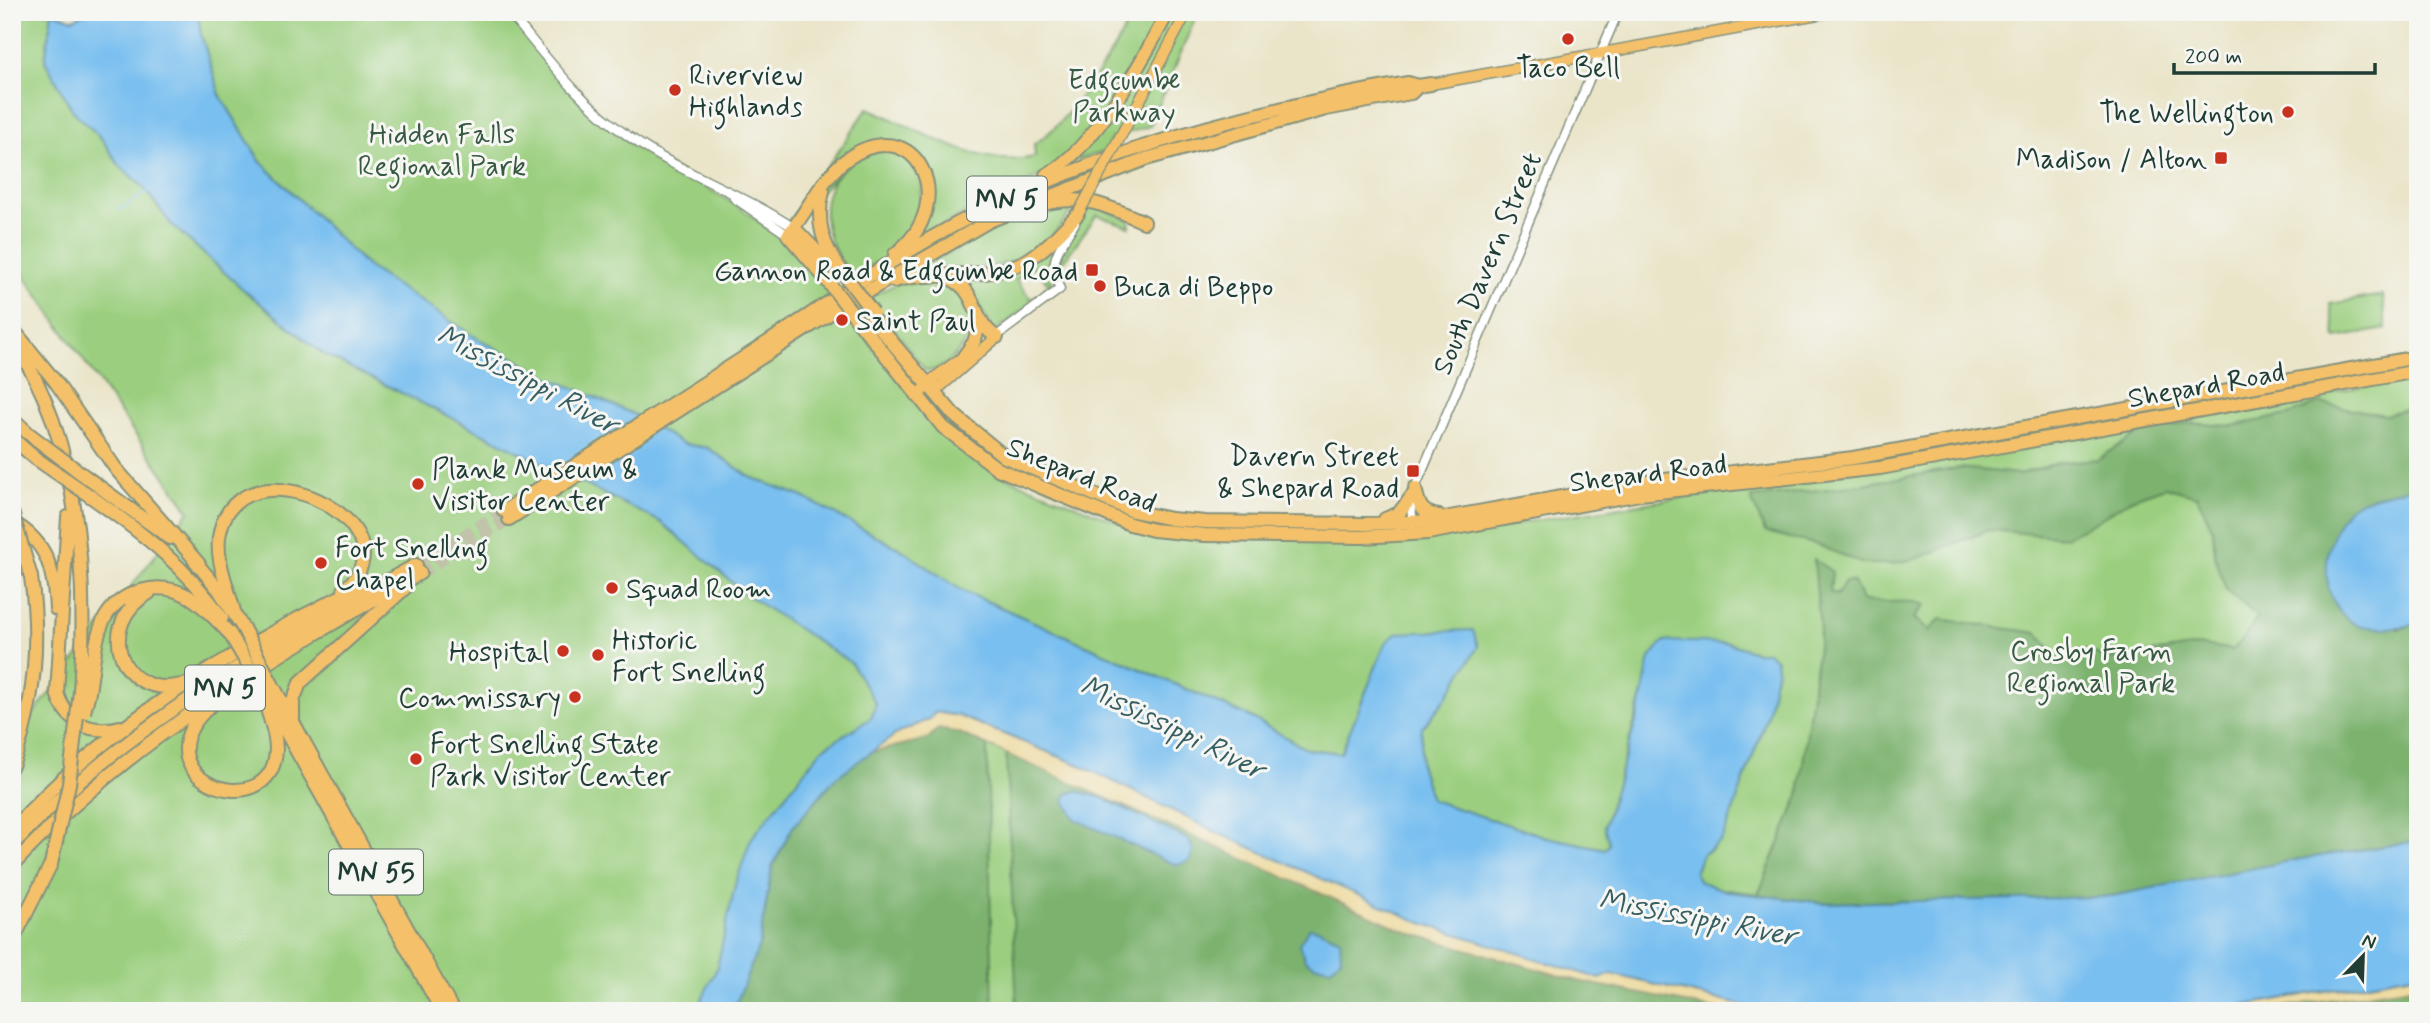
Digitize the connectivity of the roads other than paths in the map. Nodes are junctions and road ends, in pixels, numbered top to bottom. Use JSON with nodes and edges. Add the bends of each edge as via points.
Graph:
{"nodes":[{"id":1,"x":509,"y":12,"type":"edge"},
{"id":2,"x":1168,"y":12,"type":"edge"},
{"id":3,"x":1618,"y":12,"type":"edge"},
{"id":4,"x":1829,"y":12,"type":"edge"},
{"id":5,"x":1186,"y":15,"type":"edge"},
{"id":6,"x":1601,"y":54,"type":"junction"},
{"id":7,"x":1424,"y":85,"type":"joint"},
{"id":8,"x":825,"y":184,"type":"junction"},
{"id":9,"x":1019,"y":201,"type":"junction"},
{"id":10,"x":1078,"y":214,"type":"junction"},
{"id":11,"x":1144,"y":222,"type":"dead end"},
{"id":12,"x":791,"y":232,"type":"junction"},
{"id":13,"x":835,"y":274,"type":"junction"},
{"id":14,"x":936,"y":274,"type":"junction"},
{"id":15,"x":862,"y":281,"type":"junction"},
{"id":16,"x":877,"y":285,"type":"junction"},
{"id":17,"x":831,"y":307,"type":"junction"},
{"id":18,"x":870,"y":318,"type":"junction"},
{"id":19,"x":981,"y":320,"type":"junction"},
{"id":20,"x":12,"y":328,"type":"edge"},
{"id":21,"x":997,"y":337,"type":"junction"},
{"id":22,"x":12,"y":339,"type":"edge"},
{"id":23,"x":964,"y":356,"type":"junction"},
{"id":24,"x":2418,"y":357,"type":"edge"},
{"id":25,"x":2418,"y":371,"type":"edge"},
{"id":26,"x":930,"y":387,"type":"junction"},
{"id":27,"x":918,"y":396,"type":"junction"},
{"id":28,"x":2181,"y":399,"type":"junction"},
{"id":29,"x":2232,"y":404,"type":"junction"},
{"id":30,"x":12,"y":418,"type":"edge"},
{"id":31,"x":2149,"y":419,"type":"junction"},
{"id":32,"x":12,"y":438,"type":"edge"},
{"id":33,"x":1414,"y":491,"type":"junction"},
{"id":34,"x":69,"y":492,"type":"junction"},
{"id":35,"x":12,"y":512,"type":"edge"},
{"id":36,"x":509,"y":513,"type":"tunnel mouth"},
{"id":37,"x":1446,"y":517,"type":"junction"},
{"id":38,"x":1413,"y":521,"type":"junction"},
{"id":39,"x":12,"y":522,"type":"edge"},
{"id":40,"x":1366,"y":524,"type":"junction"},
{"id":41,"x":1414,"y":535,"type":"junction"},
{"id":42,"x":199,"y":564,"type":"junction"},
{"id":43,"x":418,"y":569,"type":"junction"},
{"id":44,"x":161,"y":589,"type":"junction"},
{"id":45,"x":330,"y":602,"type":"junction"},
{"id":46,"x":234,"y":611,"type":"junction"},
{"id":47,"x":237,"y":631,"type":"junction"},
{"id":48,"x":58,"y":662,"type":"junction"},
{"id":49,"x":242,"y":678,"type":"junction"},
{"id":50,"x":189,"y":683,"type":"junction"},
{"id":51,"x":267,"y":690,"type":"junction"},
{"id":52,"x":84,"y":691,"type":"junction"},
{"id":53,"x":133,"y":720,"type":"junction"},
{"id":54,"x":293,"y":733,"type":"junction"},
{"id":55,"x":12,"y":766,"type":"edge"},
{"id":56,"x":12,"y":830,"type":"edge"},
{"id":57,"x":12,"y":845,"type":"edge"},
{"id":58,"x":12,"y":866,"type":"edge"},
{"id":59,"x":12,"y":942,"type":"edge"},
{"id":60,"x":442,"y":1011,"type":"edge"},
{"id":61,"x":453,"y":1011,"type":"edge"}],
"edges":[{"from":1,"to":12,"type":"street","via":[[611,125]]},
{"from":2,"to":9,"type":"highway","via":[[1085,144]]},
{"from":3,"to":6,"type":"street","name":"South Davern Street"},
{"from":4,"to":6,"type":"main road","number":"MN 5"},
{"from":5,"to":10,"type":"main road","bridge":true},
{"from":6,"to":7,"type":"main road","number":"MN 5"},
{"from":6,"to":33,"type":"street","name":"South Davern Street"},
{"from":7,"to":9,"type":"highway","number":"MN 5","via":[[1411,93],[1314,112],[1146,159]]},
{"from":8,"to":12,"type":"highway"},
{"from":8,"to":13,"type":"highway","via":[[820,226]]},
{"from":8,"to":15,"type":"highway","via":[[849,158],[878,147],[909,154],[927,177],[928,205],[917,229],[898,252]]},
{"from":9,"to":11,"type":"highway","via":[[1099,202]]},
{"from":9,"to":15,"type":"highway","number":"MN 5","via":[[938,235]]},
{"from":9,"to":16,"type":"highway","number":"MN 5"},
{"from":10,"to":14,"type":"highway","via":[[1052,242],[1022,263],[983,273]]},
{"from":10,"to":21,"type":"street","via":[[1054,260],[1060,289]]},
{"from":12,"to":13,"type":"highway"},
{"from":13,"to":18,"type":"highway","bridge":true},
{"from":14,"to":16,"type":"highway"},
{"from":14,"to":19,"type":"highway","via":[[966,288]]},
{"from":15,"to":17,"type":"highway","number":"MN 5"},
{"from":16,"to":17,"type":"highway","number":"MN 5"},
{"from":17,"to":36,"type":"highway","number":"MN 5"},
{"from":18,"to":26,"type":"highway","name":"Shepard Road"},
{"from":18,"to":27,"type":"highway","name":"Shepard Road"},
{"from":19,"to":21,"type":"highway"},
{"from":19,"to":23,"type":"highway"},
{"from":20,"to":42,"type":"highway","via":[[116,469]]},
{"from":21,"to":23,"type":"street"},
{"from":21,"to":26,"type":"main road","via":[[941,386]]},
{"from":22,"to":34,"type":"highway","via":[[52,416]]},
{"from":23,"to":26,"type":"main road","via":[[933,379]]},
{"from":24,"to":28,"type":"highway","name":"Shepard Road"},
{"from":25,"to":29,"type":"highway","name":"Shepard Road"},
{"from":26,"to":27,"type":"main road"},
{"from":26,"to":40,"type":"highway","name":"Shepard Road","via":[[970,431],[1005,457],[1133,511],[1182,521]]},
{"from":27,"to":41,"type":"highway","name":"Shepard Road","via":[[961,443],[998,469],[1130,524],[1204,535]]},
{"from":28,"to":29,"type":"highway","via":[[2190,409]]},
{"from":28,"to":31,"type":"highway","via":[[2174,410]]},
{"from":28,"to":37,"type":"highway","name":"Shepard Road","via":[[1853,458],[1639,483]]},
{"from":29,"to":31,"type":"highway","name":"Shepard Road"},
{"from":30,"to":42,"type":"highway","number":"MN 55","bridge":true},
{"from":31,"to":41,"type":"highway","name":"Shepard Road","via":[[1846,473],[1640,494]]},
{"from":32,"to":47,"type":"highway","number":"MN 55","bridge":true,"via":[[146,536],[187,572]]},
{"from":33,"to":37,"type":"highway","via":[[1423,512]]},
{"from":33,"to":38,"type":"street","name":"South Davern Street"},
{"from":33,"to":40,"type":"highway","via":[[1399,513]]},
{"from":34,"to":48,"type":"highway"},
{"from":34,"to":52,"type":"highway","via":[[79,576]]},
{"from":35,"to":55,"type":"highway","bridge":true,"via":[[30,577],[36,639],[31,699]]},
{"from":37,"to":38,"type":"highway","name":"Shepard Road"},
{"from":38,"to":40,"type":"highway","name":"Shepard Road"},
{"from":38,"to":41,"type":"street","name":"South Davern Street"},
{"from":39,"to":48,"type":"highway","via":[[38,541],[50,561]]},
{"from":42,"to":46,"type":"highway","number":"MN 55"},
{"from":43,"to":45,"type":"highway","via":[[365,584]]},
{"from":43,"to":49,"type":"highway","number":"MN 5"},
{"from":43,"to":54,"type":"highway","via":[[300,683],[293,701]]},
{"from":43,"to":57,"type":"highway","number":"MN 5","via":[[274,643],[194,693],[98,766]]},
{"from":44,"to":47,"type":"highway","via":[[192,599]]},
{"from":44,"to":50,"type":"highway","via":[[141,598],[125,613],[119,626],[119,650],[128,668],[144,682],[164,687]]},
{"from":44,"to":52,"type":"highway","via":[[132,594],[106,617]]},
{"from":45,"to":46,"type":"highway","via":[[353,581],[361,565],[362,547],[356,530],[327,505],[268,489],[236,503],[219,533]]},
{"from":45,"to":50,"type":"highway"},
{"from":46,"to":47,"type":"highway","number":"MN 55"},
{"from":47,"to":51,"type":"highway","number":"MN 55","bridge":true},
{"from":48,"to":53,"type":"highway","via":[[57,693],[71,718],[105,731]]},
{"from":49,"to":51,"type":"highway","via":[[199,715],[190,730],[187,755],[199,778],[217,789],[253,786],[267,773],[276,747]]},
{"from":49,"to":58,"type":"highway","number":"MN 5","via":[[106,774]]},
{"from":50,"to":53,"type":"highway"},
{"from":51,"to":54,"type":"highway","number":"MN 55"},
{"from":52,"to":59,"type":"highway","bridge":true,"via":[[51,864]]},
{"from":53,"to":56,"type":"highway","via":[[95,749]]},
{"from":54,"to":60,"type":"highway","number":"MN 55"},
{"from":54,"to":61,"type":"highway","number":"MN 55"}]}
